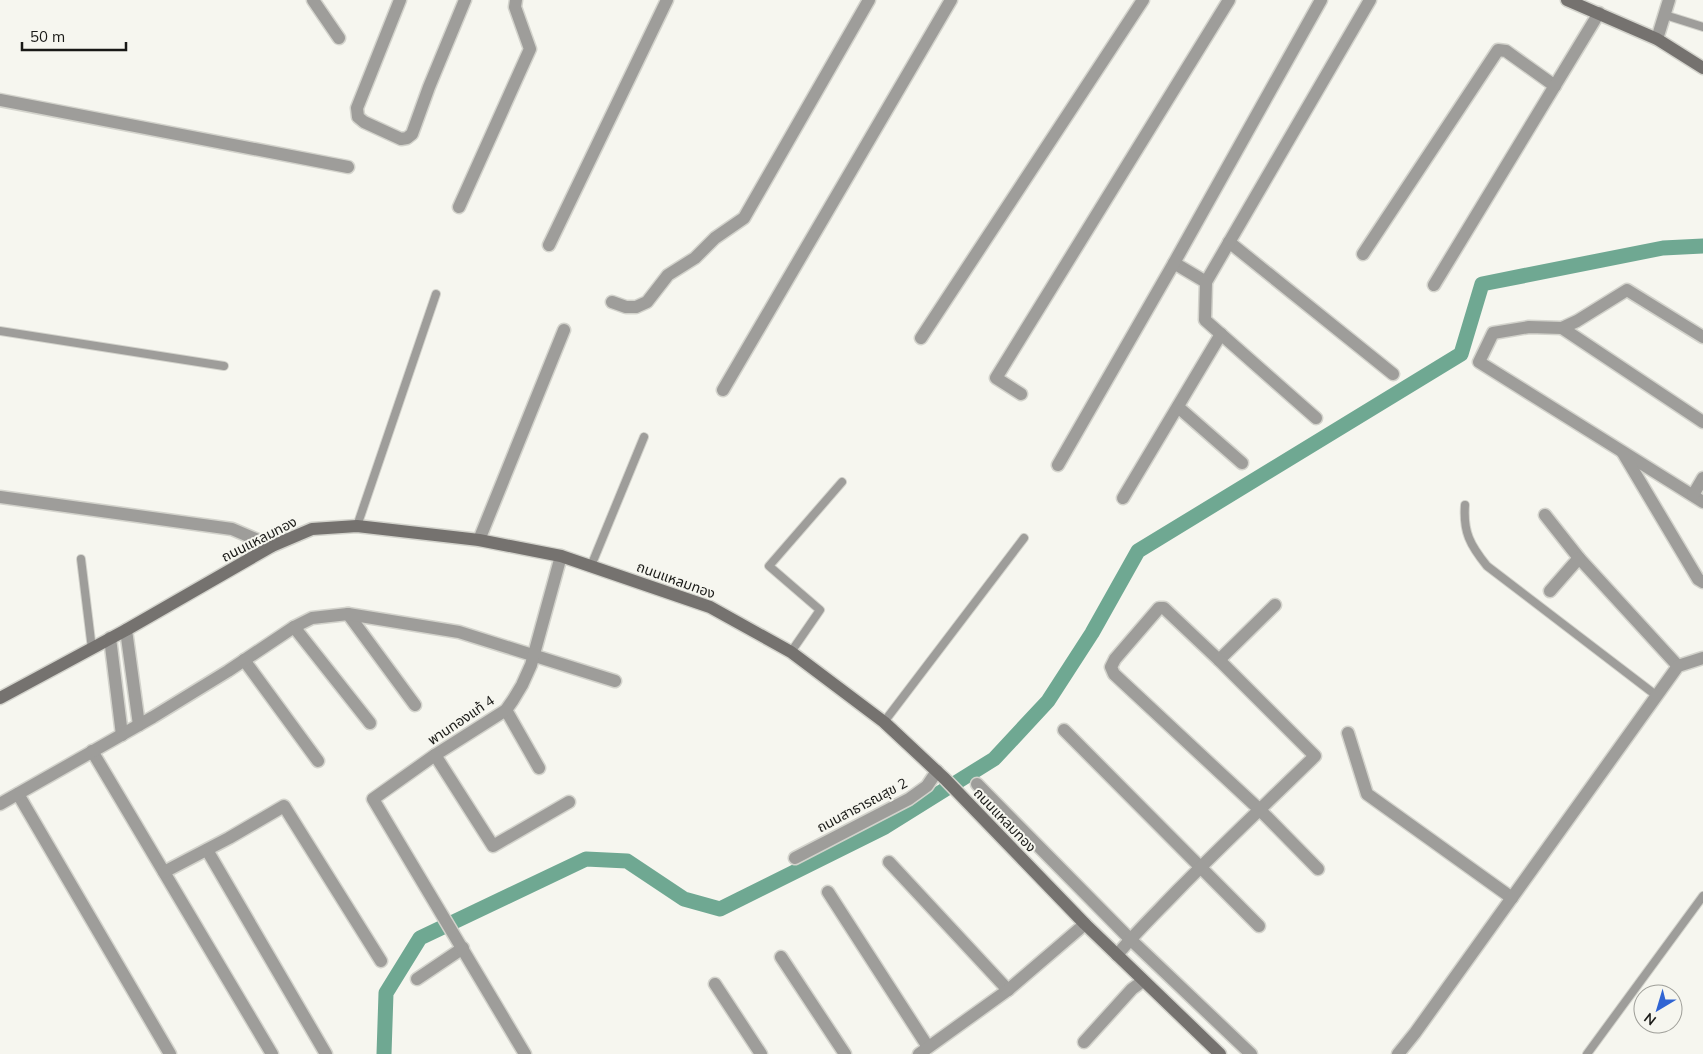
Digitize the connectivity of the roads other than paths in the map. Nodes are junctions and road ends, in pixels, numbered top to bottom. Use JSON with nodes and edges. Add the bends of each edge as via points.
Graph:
{"nodes":[{"id":1,"x":313,"y":0,"type":"edge"},
{"id":2,"x":400,"y":0,"type":"edge"},
{"id":3,"x":465,"y":0,"type":"edge"},
{"id":4,"x":516,"y":0,"type":"edge"},
{"id":5,"x":667,"y":0,"type":"edge"},
{"id":6,"x":869,"y":0,"type":"edge"},
{"id":7,"x":951,"y":0,"type":"edge"},
{"id":8,"x":1143,"y":0,"type":"edge"},
{"id":9,"x":1229,"y":0,"type":"edge"},
{"id":10,"x":1321,"y":0,"type":"edge"},
{"id":11,"x":1370,"y":0,"type":"edge"},
{"id":12,"x":1567,"y":0,"type":"edge"},
{"id":13,"x":1669,"y":0,"type":"edge"},
{"id":14,"x":1599,"y":13,"type":"junction"},
{"id":15,"x":1665,"y":15,"type":"junction"},
{"id":16,"x":1703,"y":27,"type":"edge"},
{"id":17,"x":339,"y":38,"type":"dead end"},
{"id":18,"x":1658,"y":39,"type":"junction"},
{"id":19,"x":1703,"y":68,"type":"edge"},
{"id":20,"x":1555,"y":86,"type":"junction"},
{"id":21,"x":0,"y":100,"type":"edge"},
{"id":22,"x":348,"y":167,"type":"dead end"},
{"id":23,"x":460,"y":207,"type":"dead end"},
{"id":24,"x":1229,"y":242,"type":"junction"},
{"id":25,"x":548,"y":245,"type":"dead end"},
{"id":26,"x":1363,"y":254,"type":"dead end"},
{"id":27,"x":1174,"y":263,"type":"junction"},
{"id":28,"x":1206,"y":282,"type":"junction"},
{"id":29,"x":1434,"y":285,"type":"dead end"},
{"id":30,"x":436,"y":294,"type":"dead end"},
{"id":31,"x":612,"y":302,"type":"dead end"},
{"id":32,"x":1562,"y":328,"type":"junction"},
{"id":33,"x":564,"y":330,"type":"dead end"},
{"id":34,"x":0,"y":331,"type":"edge"},
{"id":35,"x":1221,"y":334,"type":"junction"},
{"id":36,"x":921,"y":338,"type":"dead end"},
{"id":37,"x":1703,"y":338,"type":"edge"},
{"id":38,"x":224,"y":366,"type":"dead end"},
{"id":39,"x":1393,"y":374,"type":"dead end"},
{"id":40,"x":723,"y":390,"type":"dead end"},
{"id":41,"x":1021,"y":394,"type":"dead end"},
{"id":42,"x":1178,"y":407,"type":"junction"},
{"id":43,"x":1316,"y":418,"type":"dead end"},
{"id":44,"x":1703,"y":422,"type":"edge"},
{"id":45,"x":644,"y":437,"type":"dead end"},
{"id":46,"x":1622,"y":451,"type":"junction"},
{"id":47,"x":1242,"y":464,"type":"dead end"},
{"id":48,"x":1058,"y":465,"type":"dead end"},
{"id":49,"x":1703,"y":478,"type":"edge"},
{"id":50,"x":842,"y":482,"type":"dead end"},
{"id":51,"x":0,"y":497,"type":"edge"},
{"id":52,"x":1123,"y":498,"type":"dead end"},
{"id":53,"x":1698,"y":498,"type":"edge"},
{"id":54,"x":1465,"y":505,"type":"dead end"},
{"id":55,"x":1545,"y":515,"type":"dead end"},
{"id":56,"x":357,"y":526,"type":"junction"},
{"id":57,"x":1024,"y":538,"type":"dead end"},
{"id":58,"x":479,"y":540,"type":"junction"},
{"id":59,"x":272,"y":546,"type":"junction"},
{"id":60,"x":561,"y":556,"type":"junction"},
{"id":61,"x":81,"y":558,"type":"dead end"},
{"id":62,"x":1579,"y":558,"type":"junction"},
{"id":63,"x":591,"y":566,"type":"junction"},
{"id":64,"x":1703,"y":582,"type":"edge"},
{"id":65,"x":1550,"y":591,"type":"dead end"},
{"id":66,"x":1276,"y":605,"type":"dead end"},
{"id":67,"x":348,"y":614,"type":"junction"},
{"id":68,"x":294,"y":628,"type":"junction"},
{"id":69,"x":126,"y":630,"type":"junction"},
{"id":70,"x":110,"y":638,"type":"junction"},
{"id":71,"x":92,"y":649,"type":"junction"},
{"id":72,"x":791,"y":652,"type":"junction"},
{"id":73,"x":533,"y":655,"type":"junction"},
{"id":74,"x":1703,"y":658,"type":"edge"},
{"id":75,"x":244,"y":660,"type":"junction"},
{"id":76,"x":1219,"y":660,"type":"junction"},
{"id":77,"x":1678,"y":666,"type":"junction"},
{"id":78,"x":615,"y":681,"type":"dead end"},
{"id":79,"x":1657,"y":696,"type":"junction"},
{"id":80,"x":0,"y":698,"type":"edge"},
{"id":81,"x":415,"y":704,"type":"dead end"},
{"id":82,"x":506,"y":710,"type":"junction"},
{"id":83,"x":884,"y":722,"type":"junction"},
{"id":84,"x":370,"y":723,"type":"dead end"},
{"id":85,"x":139,"y":725,"type":"junction"},
{"id":86,"x":1064,"y":730,"type":"dead end"},
{"id":87,"x":1348,"y":733,"type":"dead end"},
{"id":88,"x":122,"y":735,"type":"junction"},
{"id":89,"x":92,"y":752,"type":"junction"},
{"id":90,"x":435,"y":755,"type":"junction"},
{"id":91,"x":318,"y":761,"type":"dead end"},
{"id":92,"x":540,"y":768,"type":"dead end"},
{"id":93,"x":941,"y":775,"type":"junction"},
{"id":94,"x":977,"y":784,"type":"dead end"},
{"id":95,"x":18,"y":794,"type":"junction"},
{"id":96,"x":569,"y":802,"type":"dead end"},
{"id":97,"x":0,"y":804,"type":"edge"},
{"id":98,"x":1260,"y":810,"type":"junction"},
{"id":99,"x":207,"y":850,"type":"junction"},
{"id":100,"x":795,"y":858,"type":"dead end"},
{"id":101,"x":889,"y":862,"type":"dead end"},
{"id":102,"x":1201,"y":867,"type":"junction"},
{"id":103,"x":1318,"y":869,"type":"dead end"},
{"id":104,"x":164,"y":872,"type":"junction"},
{"id":105,"x":828,"y":892,"type":"dead end"},
{"id":106,"x":1703,"y":896,"type":"edge"},
{"id":107,"x":1512,"y":898,"type":"junction"},
{"id":108,"x":1085,"y":924,"type":"junction"},
{"id":109,"x":1259,"y":926,"type":"dead end"},
{"id":110,"x":1130,"y":939,"type":"junction"},
{"id":111,"x":463,"y":948,"type":"junction"},
{"id":112,"x":1117,"y":955,"type":"junction"},
{"id":113,"x":781,"y":957,"type":"dead end"},
{"id":114,"x":381,"y":961,"type":"dead end"},
{"id":115,"x":417,"y":979,"type":"dead end"},
{"id":116,"x":1143,"y":981,"type":"junction"},
{"id":117,"x":715,"y":984,"type":"dead end"},
{"id":118,"x":1008,"y":990,"type":"junction"},
{"id":119,"x":1084,"y":1042,"type":"dead end"},
{"id":120,"x":924,"y":1051,"type":"edge"},
{"id":121,"x":170,"y":1054,"type":"edge"},
{"id":122,"x":272,"y":1054,"type":"edge"},
{"id":123,"x":326,"y":1054,"type":"edge"},
{"id":124,"x":525,"y":1054,"type":"edge"},
{"id":125,"x":762,"y":1054,"type":"edge"},
{"id":126,"x":845,"y":1054,"type":"edge"},
{"id":127,"x":1220,"y":1054,"type":"edge"},
{"id":128,"x":1251,"y":1054,"type":"edge"},
{"id":129,"x":1398,"y":1054,"type":"edge"},
{"id":130,"x":1586,"y":1054,"type":"edge"}],
"edges":[{"from":1,"to":17,"type":"street"},
{"from":2,"to":3,"type":"street","via":[[357,108],[358,117],[364,122],[400,139],[412,134]]},
{"from":4,"to":23,"type":"street","via":[[515,7],[530,49]]},
{"from":5,"to":25,"type":"street"},
{"from":6,"to":31,"type":"street","via":[[744,218],[668,276],[647,302],[626,307]]},
{"from":7,"to":40,"type":"street"},
{"from":8,"to":36,"type":"street"},
{"from":9,"to":41,"type":"street","via":[[996,378]]},
{"from":10,"to":27,"type":"street"},
{"from":11,"to":24,"type":"street"},
{"from":12,"to":14,"type":"main road"},
{"from":13,"to":15,"type":"street"},
{"from":14,"to":18,"type":"main road"},
{"from":14,"to":20,"type":"street"},
{"from":15,"to":16,"type":"lane"},
{"from":15,"to":18,"type":"street"},
{"from":18,"to":19,"type":"main road"},
{"from":20,"to":26,"type":"street","via":[[1506,51],[1498,50]]},
{"from":20,"to":29,"type":"street"},
{"from":21,"to":22,"type":"street"},
{"from":24,"to":28,"type":"street"},
{"from":24,"to":39,"type":"street"},
{"from":27,"to":28,"type":"street"},
{"from":27,"to":48,"type":"street"},
{"from":28,"to":35,"type":"street","via":[[1206,320]]},
{"from":30,"to":56,"type":"lane"},
{"from":32,"to":37,"type":"street","via":[[1626,290]]},
{"from":32,"to":44,"type":"street"},
{"from":32,"to":46,"type":"street","via":[[1529,326],[1492,333],[1479,362]]},
{"from":33,"to":58,"type":"street"},
{"from":34,"to":38,"type":"lane"},
{"from":35,"to":42,"type":"street"},
{"from":35,"to":43,"type":"street"},
{"from":42,"to":47,"type":"street"},
{"from":42,"to":52,"type":"street"},
{"from":45,"to":63,"type":"lane"},
{"from":46,"to":53,"type":"street"},
{"from":46,"to":64,"type":"street","via":[[1698,579]]},
{"from":49,"to":53,"type":"street"},
{"from":50,"to":72,"type":"lane","via":[[769,566],[820,610]]},
{"from":51,"to":59,"type":"street","via":[[232,529]]},
{"from":54,"to":79,"type":"lane","via":[[1464,522],[1470,540],[1487,566]]},
{"from":55,"to":62,"type":"street"},
{"from":56,"to":58,"type":"main road","name":"ถนนแหลมทอง"},
{"from":56,"to":59,"type":"main road","name":"ถนนแหลมทอง","via":[[312,529]]},
{"from":57,"to":83,"type":"lane"},
{"from":58,"to":60,"type":"main road","name":"ถนนแหลมทอง"},
{"from":59,"to":69,"type":"main road","name":"ถนนแหลมทอง"},
{"from":60,"to":63,"type":"main road","name":"ถนนแหลมทอง"},
{"from":60,"to":73,"type":"street","name":"พานทองแท้ 4"},
{"from":61,"to":71,"type":"lane"},
{"from":62,"to":65,"type":"street"},
{"from":62,"to":77,"type":"street"},
{"from":63,"to":72,"type":"main road","name":"ถนนแหลมทอง","via":[[710,607]]},
{"from":66,"to":76,"type":"street"},
{"from":67,"to":68,"type":"street","via":[[312,618]]},
{"from":67,"to":73,"type":"street","via":[[459,632]]},
{"from":67,"to":81,"type":"street"},
{"from":68,"to":75,"type":"street"},
{"from":68,"to":84,"type":"street"},
{"from":69,"to":70,"type":"main road","name":"ถนนแหลมทอง"},
{"from":69,"to":85,"type":"street"},
{"from":70,"to":71,"type":"main road","name":"ถนนแหลมทอง"},
{"from":70,"to":88,"type":"street"},
{"from":71,"to":80,"type":"main road","name":"ถนนแหลมทอง"},
{"from":72,"to":83,"type":"main road","name":"ถนนแหลมทอง"},
{"from":73,"to":78,"type":"street"},
{"from":73,"to":82,"type":"street","name":"พานทองแท้ 4","via":[[522,685]]},
{"from":74,"to":77,"type":"street"},
{"from":75,"to":85,"type":"street"},
{"from":75,"to":91,"type":"street"},
{"from":76,"to":98,"type":"street","via":[[1315,756]]},
{"from":76,"to":98,"type":"street","via":[[1164,608],[1159,608],[1111,667],[1114,674]]},
{"from":77,"to":79,"type":"street"},
{"from":79,"to":107,"type":"street"},
{"from":82,"to":90,"type":"street","name":"พานทองแท้ 4"},
{"from":82,"to":92,"type":"street"},
{"from":83,"to":93,"type":"main road","name":"ถนนแหลมทอง"},
{"from":85,"to":88,"type":"street"},
{"from":86,"to":102,"type":"street"},
{"from":87,"to":107,"type":"street","via":[[1367,794]]},
{"from":88,"to":89,"type":"street"},
{"from":89,"to":95,"type":"street"},
{"from":89,"to":104,"type":"street"},
{"from":90,"to":96,"type":"street","via":[[493,846]]},
{"from":90,"to":111,"type":"street","name":"พานทองแท้ 4","via":[[373,799]]},
{"from":93,"to":100,"type":"street","name":"ถนนสาธารณสุข 2","via":[[910,798]]},
{"from":93,"to":108,"type":"main road","name":"ถนนแหลมทอง"},
{"from":94,"to":110,"type":"street"},
{"from":95,"to":97,"type":"street"},
{"from":95,"to":121,"type":"street"},
{"from":98,"to":102,"type":"street"},
{"from":98,"to":103,"type":"street"},
{"from":99,"to":104,"type":"street"},
{"from":99,"to":114,"type":"street","via":[[284,806]]},
{"from":99,"to":123,"type":"street"},
{"from":101,"to":118,"type":"street"},
{"from":102,"to":109,"type":"street"},
{"from":102,"to":110,"type":"street"},
{"from":104,"to":122,"type":"street"},
{"from":105,"to":120,"type":"street"},
{"from":106,"to":130,"type":"lane"},
{"from":107,"to":129,"type":"street"},
{"from":108,"to":112,"type":"main road","name":"ถนนแหลมทอง"},
{"from":108,"to":118,"type":"street"},
{"from":110,"to":112,"type":"street"},
{"from":110,"to":128,"type":"street"},
{"from":111,"to":115,"type":"street"},
{"from":111,"to":124,"type":"street"},
{"from":112,"to":116,"type":"main road","name":"ถนนแหลมทอง"},
{"from":113,"to":126,"type":"street"},
{"from":116,"to":119,"type":"street"},
{"from":116,"to":127,"type":"main road","name":"ถนนแหลมทอง"},
{"from":117,"to":125,"type":"street"},
{"from":118,"to":120,"type":"street"}]}
